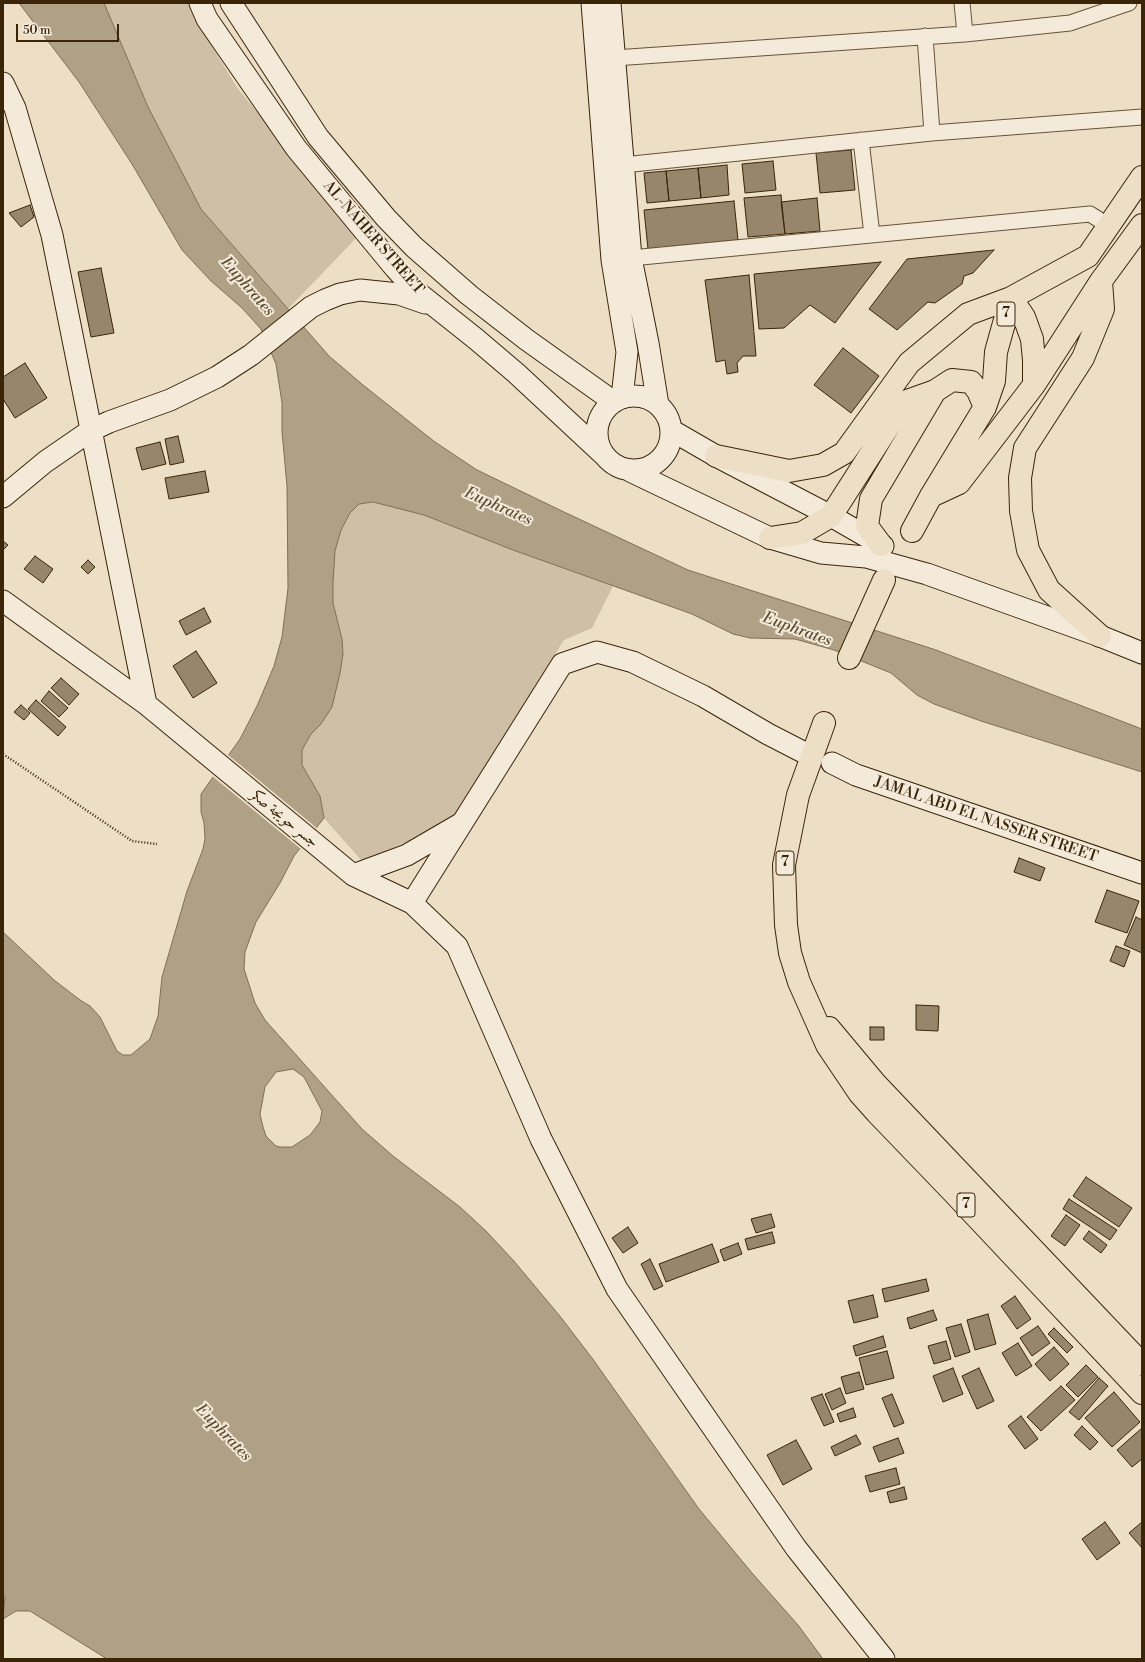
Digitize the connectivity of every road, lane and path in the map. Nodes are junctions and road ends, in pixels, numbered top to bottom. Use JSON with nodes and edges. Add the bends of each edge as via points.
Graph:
{"nodes":[{"id":1,"x":200,"y":3,"type":"edge"},
{"id":2,"x":231,"y":3,"type":"edge"},
{"id":3,"x":592,"y":3,"type":"edge"},
{"id":4,"x":610,"y":3,"type":"edge"},
{"id":5,"x":962,"y":3,"type":"edge"},
{"id":6,"x":1129,"y":3,"type":"edge"},
{"id":7,"x":965,"y":34,"type":"junction"},
{"id":8,"x":925,"y":36,"type":"junction"},
{"id":9,"x":614,"y":58,"type":"junction"},
{"id":10,"x":3,"y":83,"type":"edge"},
{"id":11,"x":1142,"y":117,"type":"edge"},
{"id":12,"x":932,"y":133,"type":"junction"},
{"id":13,"x":861,"y":140,"type":"junction"},
{"id":14,"x":623,"y":165,"type":"junction"},
{"id":15,"x":1142,"y":177,"type":"edge"},
{"id":16,"x":1142,"y":225,"type":"edge"},
{"id":17,"x":1109,"y":226,"type":"junction"},
{"id":18,"x":872,"y":235,"type":"junction"},
{"id":19,"x":631,"y":258,"type":"junction"},
{"id":20,"x":1101,"y":281,"type":"junction"},
{"id":21,"x":469,"y":295,"type":"junction"},
{"id":22,"x":1011,"y":298,"type":"junction"},
{"id":23,"x":439,"y":310,"type":"junction"},
{"id":24,"x":1034,"y":385,"type":"junction"},
{"id":25,"x":935,"y":391,"type":"junction"},
{"id":26,"x":618,"y":400,"type":"junction"},
{"id":27,"x":658,"y":405,"type":"junction"},
{"id":28,"x":984,"y":407,"type":"junction"},
{"id":29,"x":671,"y":430,"type":"junction"},
{"id":30,"x":90,"y":431,"type":"junction"},
{"id":31,"x":603,"y":454,"type":"junction"},
{"id":32,"x":716,"y":456,"type":"junction"},
{"id":33,"x":630,"y":470,"type":"junction"},
{"id":34,"x":931,"y":496,"type":"junction"},
{"id":35,"x":3,"y":497,"type":"edge"},
{"id":36,"x":831,"y":516,"type":"junction"},
{"id":37,"x":912,"y":531,"type":"dead end"},
{"id":38,"x":770,"y":538,"type":"junction"},
{"id":39,"x":881,"y":545,"type":"junction"},
{"id":40,"x":927,"y":574,"type":"junction"},
{"id":41,"x":884,"y":580,"type":"dead end"},
{"id":42,"x":3,"y":601,"type":"edge"},
{"id":43,"x":1100,"y":636,"type":"junction"},
{"id":44,"x":1142,"y":653,"type":"edge"},
{"id":45,"x":849,"y":658,"type":"dead end"},
{"id":46,"x":146,"y":704,"type":"junction"},
{"id":47,"x":824,"y":723,"type":"dead end"},
{"id":48,"x":803,"y":752,"type":"dead end"},
{"id":49,"x":3,"y":754,"type":"edge"},
{"id":50,"x":832,"y":763,"type":"dead end"},
{"id":51,"x":465,"y":821,"type":"junction"},
{"id":52,"x":157,"y":844,"type":"dead end"},
{"id":53,"x":1142,"y":873,"type":"edge"},
{"id":54,"x":353,"y":875,"type":"junction"},
{"id":55,"x":412,"y":903,"type":"junction"},
{"id":56,"x":808,"y":1005,"type":"junction"},
{"id":57,"x":1142,"y":1364,"type":"edge"},
{"id":58,"x":1142,"y":1393,"type":"edge"},
{"id":59,"x":884,"y":1659,"type":"edge"}],
"edges":[{"from":1,"to":23,"type":"street","name":"AL-NAHER STREET","via":[[207,18],[296,148],[395,268],[417,292]]},
{"from":2,"to":21,"type":"street","name":"AL-NAHER STREET","via":[[318,137],[386,218],[414,247]]},
{"from":3,"to":26,"type":"street","via":[[612,260],[627,352]]},
{"from":4,"to":9,"type":"street"},
{"from":5,"to":7,"type":"street"},
{"from":6,"to":7,"type":"street","via":[[1070,23]]},
{"from":7,"to":8,"type":"street"},
{"from":8,"to":9,"type":"street"},
{"from":8,"to":12,"type":"street"},
{"from":9,"to":14,"type":"street"},
{"from":10,"to":30,"type":"street","via":[[15,108],[52,235]]},
{"from":11,"to":12,"type":"street"},
{"from":12,"to":13,"type":"street"},
{"from":13,"to":14,"type":"street"},
{"from":13,"to":18,"type":"street"},
{"from":14,"to":19,"type":"street"},
{"from":15,"to":17,"type":"main road","number":"7"},
{"from":16,"to":20,"type":"main road"},
{"from":17,"to":18,"type":"street","via":[[1090,214]]},
{"from":17,"to":22,"type":"main road","number":"7","via":[[1088,256]]},
{"from":18,"to":19,"type":"street"},
{"from":19,"to":27,"type":"street"},
{"from":20,"to":24,"type":"main road"},
{"from":20,"to":43,"type":"main road","via":[[1103,309],[1083,358],[1025,448],[1020,478],[1021,511],[1028,550],[1049,590]]},
{"from":21,"to":23,"type":"street","via":[[454,311]]},
{"from":21,"to":26,"type":"street","name":"AL-NAHER STREET","via":[[527,340]]},
{"from":22,"to":24,"type":"main road","via":[[1024,317],[1032,339]]},
{"from":22,"to":28,"type":"main road","number":"7","via":[[996,352],[994,381]]},
{"from":22,"to":32,"type":"main road","via":[[968,314],[909,363],[844,453],[823,465],[788,471]]},
{"from":23,"to":30,"type":"street","via":[[399,294],[360,290],[340,294],[311,307],[251,355],[222,374],[186,393]]},
{"from":23,"to":31,"type":"street","name":"AL-NAHER STREET","via":[[530,386]]},
{"from":24,"to":34,"type":"main road","via":[[959,483]]},
{"from":25,"to":28,"type":"main road","via":[[952,380],[971,382],[978,391]]},
{"from":25,"to":36,"type":"main road","via":[[904,402]]},
{"from":25,"to":39,"type":"main road","via":[[871,499],[867,526]]},
{"from":26,"to":27,"type":"street","via":[[635,396]]},
{"from":26,"to":31,"type":"street","via":[[605,410],[599,421],[598,445]]},
{"from":27,"to":29,"type":"street","via":[[665,412]]},
{"from":28,"to":34,"type":"main road","number":"7"},
{"from":29,"to":32,"type":"street"},
{"from":29,"to":33,"type":"street","via":[[671,441],[660,460],[641,470]]},
{"from":30,"to":35,"type":"street","via":[[45,462]]},
{"from":30,"to":46,"type":"street"},
{"from":31,"to":33,"type":"street","via":[[620,468]]},
{"from":32,"to":36,"type":"street"},
{"from":33,"to":38,"type":"street"},
{"from":34,"to":37,"type":"main road","number":"7"},
{"from":36,"to":38,"type":"main road","via":[[802,533]]},
{"from":36,"to":39,"type":"street"},
{"from":38,"to":40,"type":"street","via":[[821,553],[866,557]]},
{"from":39,"to":40,"type":"street"},
{"from":40,"to":43,"type":"street"},
{"from":41,"to":45,"type":"main road"},
{"from":42,"to":46,"type":"street","name":"جسر حويجة صكر"},
{"from":43,"to":44,"type":"street"},
{"from":46,"to":54,"type":"street","name":"جسر حويجة صكر"},
{"from":47,"to":56,"type":"main road","number":"7","via":[[798,795],[784,865],[786,925],[790,953]]},
{"from":48,"to":51,"type":"street","via":[[704,696],[632,662],[597,652],[562,664]]},
{"from":49,"to":52,"type":"path","via":[[132,841]]},
{"from":50,"to":53,"type":"street","name":"JAMAL ABD EL NASSER STREET","via":[[856,775]]},
{"from":51,"to":54,"type":"street","via":[[407,855]]},
{"from":51,"to":55,"type":"street"},
{"from":54,"to":55,"type":"street","name":"جسر حويجة صكر"},
{"from":55,"to":59,"type":"street","name":"جسر حويجة صكر","via":[[457,946],[540,1139],[617,1289],[796,1548]]},
{"from":56,"to":57,"type":"main road","number":"7","via":[[875,1083]]},
{"from":56,"to":58,"type":"main road","number":"7","via":[[827,1045],[860,1094]]}]}
